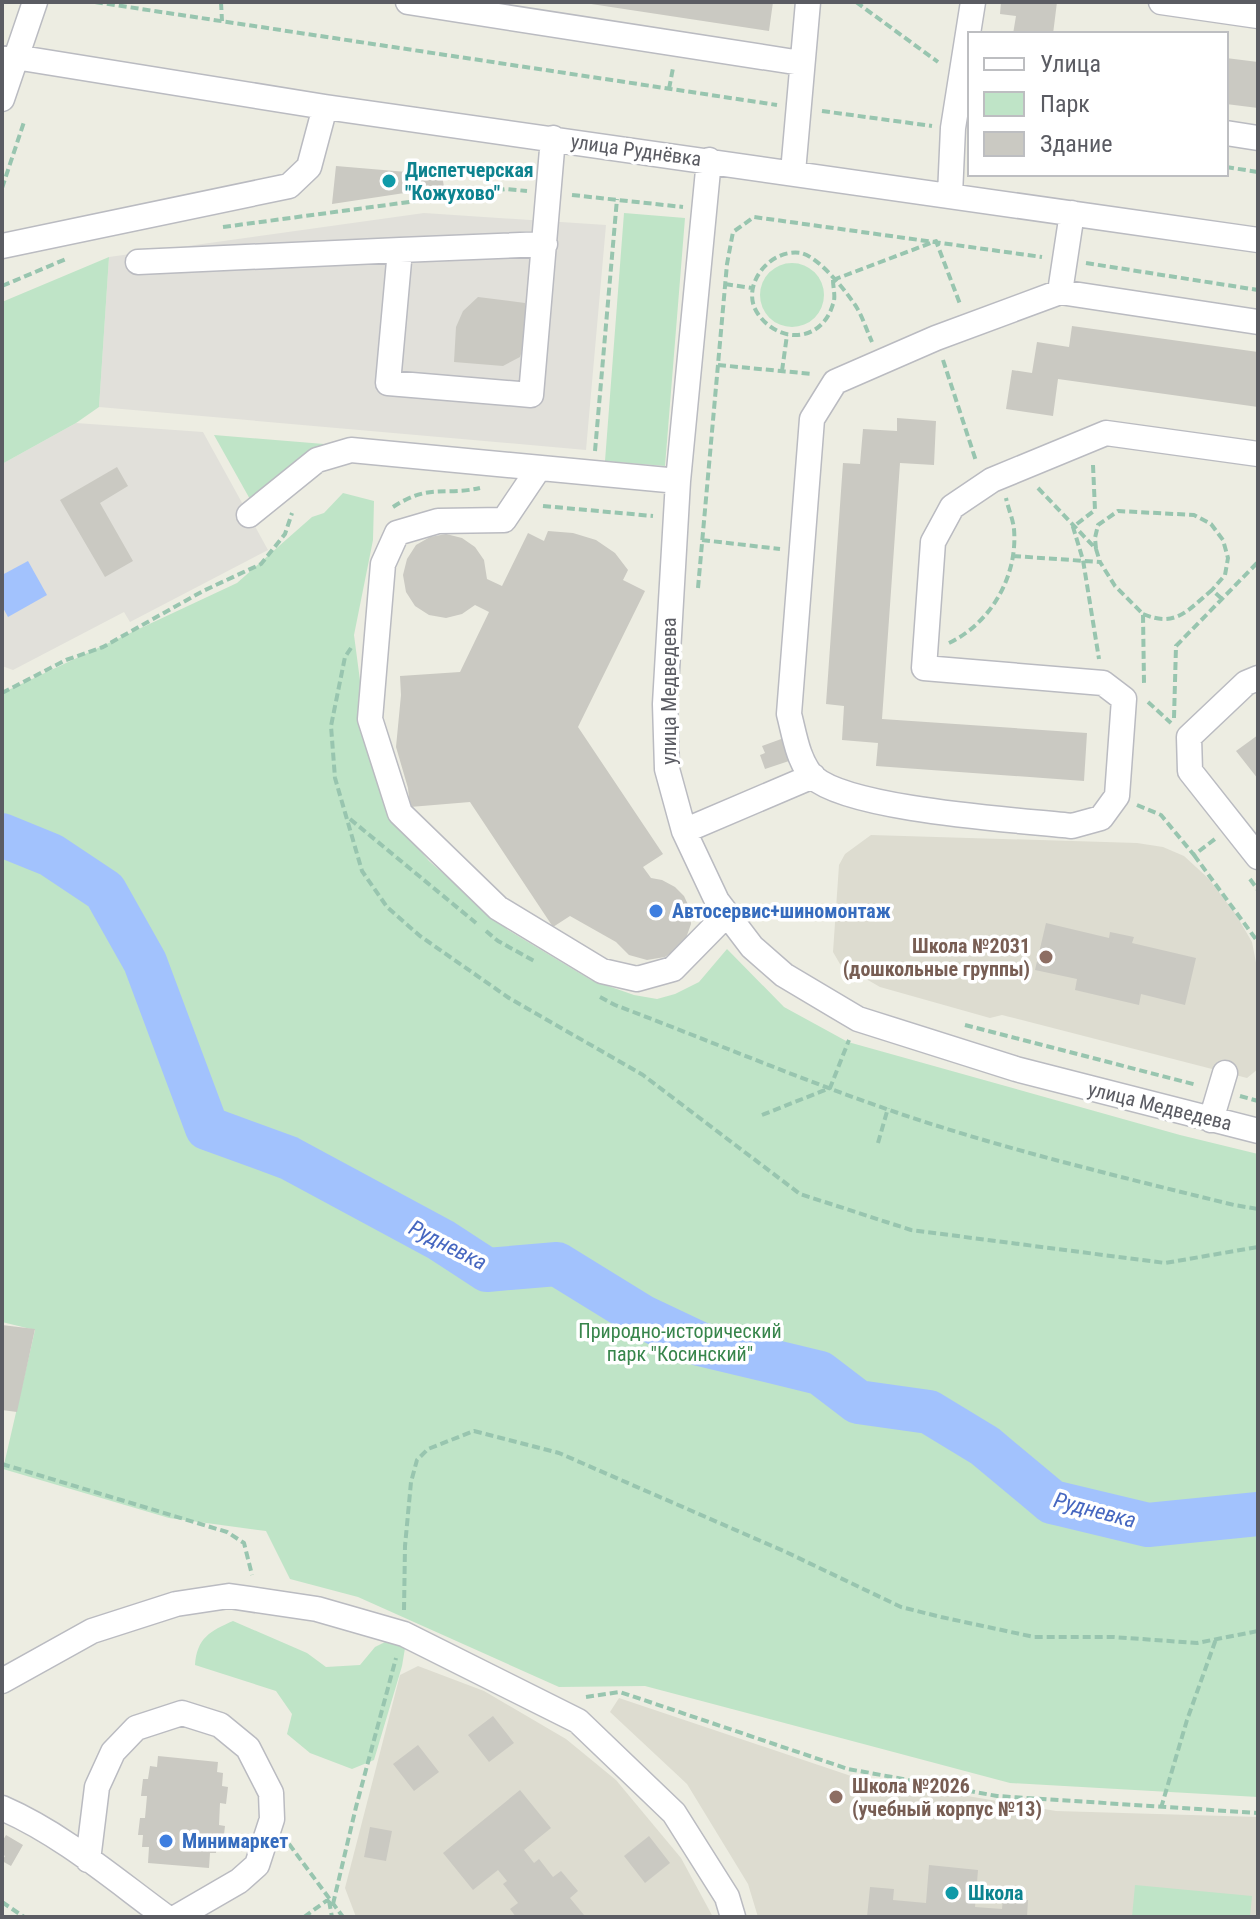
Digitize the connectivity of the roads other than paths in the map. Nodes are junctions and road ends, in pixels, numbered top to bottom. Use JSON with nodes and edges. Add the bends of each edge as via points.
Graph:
{"nodes":[{"id":1,"x":35,"y":2,"type":"edge"},
{"id":2,"x":408,"y":2,"type":"edge"},
{"id":3,"x":808,"y":2,"type":"edge"},
{"id":4,"x":973,"y":2,"type":"edge"},
{"id":5,"x":1161,"y":2,"type":"edge"},
{"id":6,"x":1258,"y":16,"type":"edge"},
{"id":7,"x":970,"y":32,"type":"edge"},
{"id":8,"x":968,"y":51,"type":"edge"},
{"id":9,"x":8,"y":58,"type":"edge"},
{"id":10,"x":801,"y":63,"type":"junction"},
{"id":11,"x":2,"y":99,"type":"edge"},
{"id":12,"x":325,"y":107,"type":"junction"},
{"id":13,"x":1228,"y":133,"type":"edge"},
{"id":14,"x":553,"y":138,"type":"junction"},
{"id":15,"x":1258,"y":138,"type":"edge"},
{"id":16,"x":709,"y":160,"type":"junction"},
{"id":17,"x":793,"y":172,"type":"junction"},
{"id":18,"x":950,"y":195,"type":"junction"},
{"id":19,"x":1072,"y":213,"type":"junction"},
{"id":20,"x":1258,"y":240,"type":"edge"},
{"id":21,"x":545,"y":244,"type":"junction"},
{"id":22,"x":2,"y":246,"type":"edge"},
{"id":23,"x":400,"y":250,"type":"junction"},
{"id":24,"x":138,"y":262,"type":"dead end"},
{"id":25,"x":1060,"y":292,"type":"junction"},
{"id":26,"x":1258,"y":322,"type":"edge"},
{"id":27,"x":1258,"y":454,"type":"edge"},
{"id":28,"x":539,"y":468,"type":"junction"},
{"id":29,"x":678,"y":481,"type":"junction"},
{"id":30,"x":249,"y":515,"type":"dead end"},
{"id":31,"x":1258,"y":678,"type":"edge"},
{"id":32,"x":813,"y":776,"type":"junction"},
{"id":33,"x":684,"y":831,"type":"junction"},
{"id":34,"x":1258,"y":857,"type":"edge"},
{"id":35,"x":727,"y":914,"type":"junction"},
{"id":36,"x":1222,"y":1082,"type":"road end"},
{"id":37,"x":1211,"y":1120,"type":"junction"},
{"id":38,"x":1258,"y":1131,"type":"edge"},
{"id":39,"x":2,"y":1681,"type":"edge"},
{"id":40,"x":2,"y":1808,"type":"edge"},
{"id":41,"x":88,"y":1860,"type":"junction"},
{"id":42,"x":166,"y":1917,"type":"edge"},
{"id":43,"x":177,"y":1917,"type":"edge"},
{"id":44,"x":733,"y":1917,"type":"edge"}],
"edges":[{"from":1,"to":9,"type":"street"},
{"from":2,"to":10,"type":"street"},
{"from":3,"to":10,"type":"street"},
{"from":4,"to":7,"type":"street"},
{"from":5,"to":6,"type":"street"},
{"from":8,"to":18,"type":"street","via":[[953,128]]},
{"from":9,"to":11,"type":"street"},
{"from":9,"to":12,"type":"street","name":"улица Руднёвка"},
{"from":10,"to":17,"type":"street"},
{"from":12,"to":14,"type":"street","name":"улица Руднёвка"},
{"from":12,"to":22,"type":"street","via":[[309,167],[289,186]]},
{"from":13,"to":15,"type":"street"},
{"from":14,"to":16,"type":"street","name":"улица Руднёвка"},
{"from":14,"to":21,"type":"street"},
{"from":16,"to":17,"type":"street","name":"улица Руднёвка"},
{"from":16,"to":29,"type":"street","name":"улица Медведева"},
{"from":17,"to":18,"type":"street","name":"улица Руднёвка"},
{"from":18,"to":19,"type":"street","name":"улица Руднёвка"},
{"from":19,"to":20,"type":"street","name":"улица Руднёвка"},
{"from":19,"to":25,"type":"street"},
{"from":21,"to":23,"type":"street"},
{"from":21,"to":23,"type":"street","via":[[531,395],[388,383]]},
{"from":23,"to":24,"type":"street"},
{"from":25,"to":26,"type":"street"},
{"from":25,"to":32,"type":"street","via":[[835,382],[812,419],[789,714],[800,754]]},
{"from":27,"to":32,"type":"street","via":[[1106,433],[1002,477],[952,507],[933,542],[924,668],[1103,683],[1124,699],[1117,796],[1101,818],[1072,826],[875,803]]},
{"from":28,"to":29,"type":"street"},
{"from":28,"to":30,"type":"street","via":[[351,450],[317,460]]},
{"from":28,"to":35,"type":"street","via":[[504,520],[438,521],[397,533],[383,564],[370,719],[400,813],[498,908],[602,971],[637,979],[673,969]]},
{"from":29,"to":33,"type":"street","name":"улица Медведева","via":[[665,704],[667,769]]},
{"from":31,"to":34,"type":"street","via":[[1189,737],[1190,771]]},
{"from":32,"to":33,"type":"street"},
{"from":33,"to":35,"type":"street","name":"улица Медведева"},
{"from":35,"to":37,"type":"street","name":"улица Медведева","via":[[752,947],[784,975],[858,1019],[1016,1069]]},
{"from":36,"to":37,"type":"street"},
{"from":37,"to":38,"type":"street","name":"улица Медведева"},
{"from":39,"to":44,"type":"street","via":[[92,1631],[176,1604],[229,1596],[317,1609],[404,1634],[578,1721],[674,1813],[727,1897]]},
{"from":40,"to":41,"type":"street"},
{"from":41,"to":42,"type":"street"},
{"from":41,"to":43,"type":"street","via":[[97,1787],[113,1752],[136,1728],[182,1713],[220,1725],[248,1748],[271,1793],[272,1819],[257,1865]]}]}
